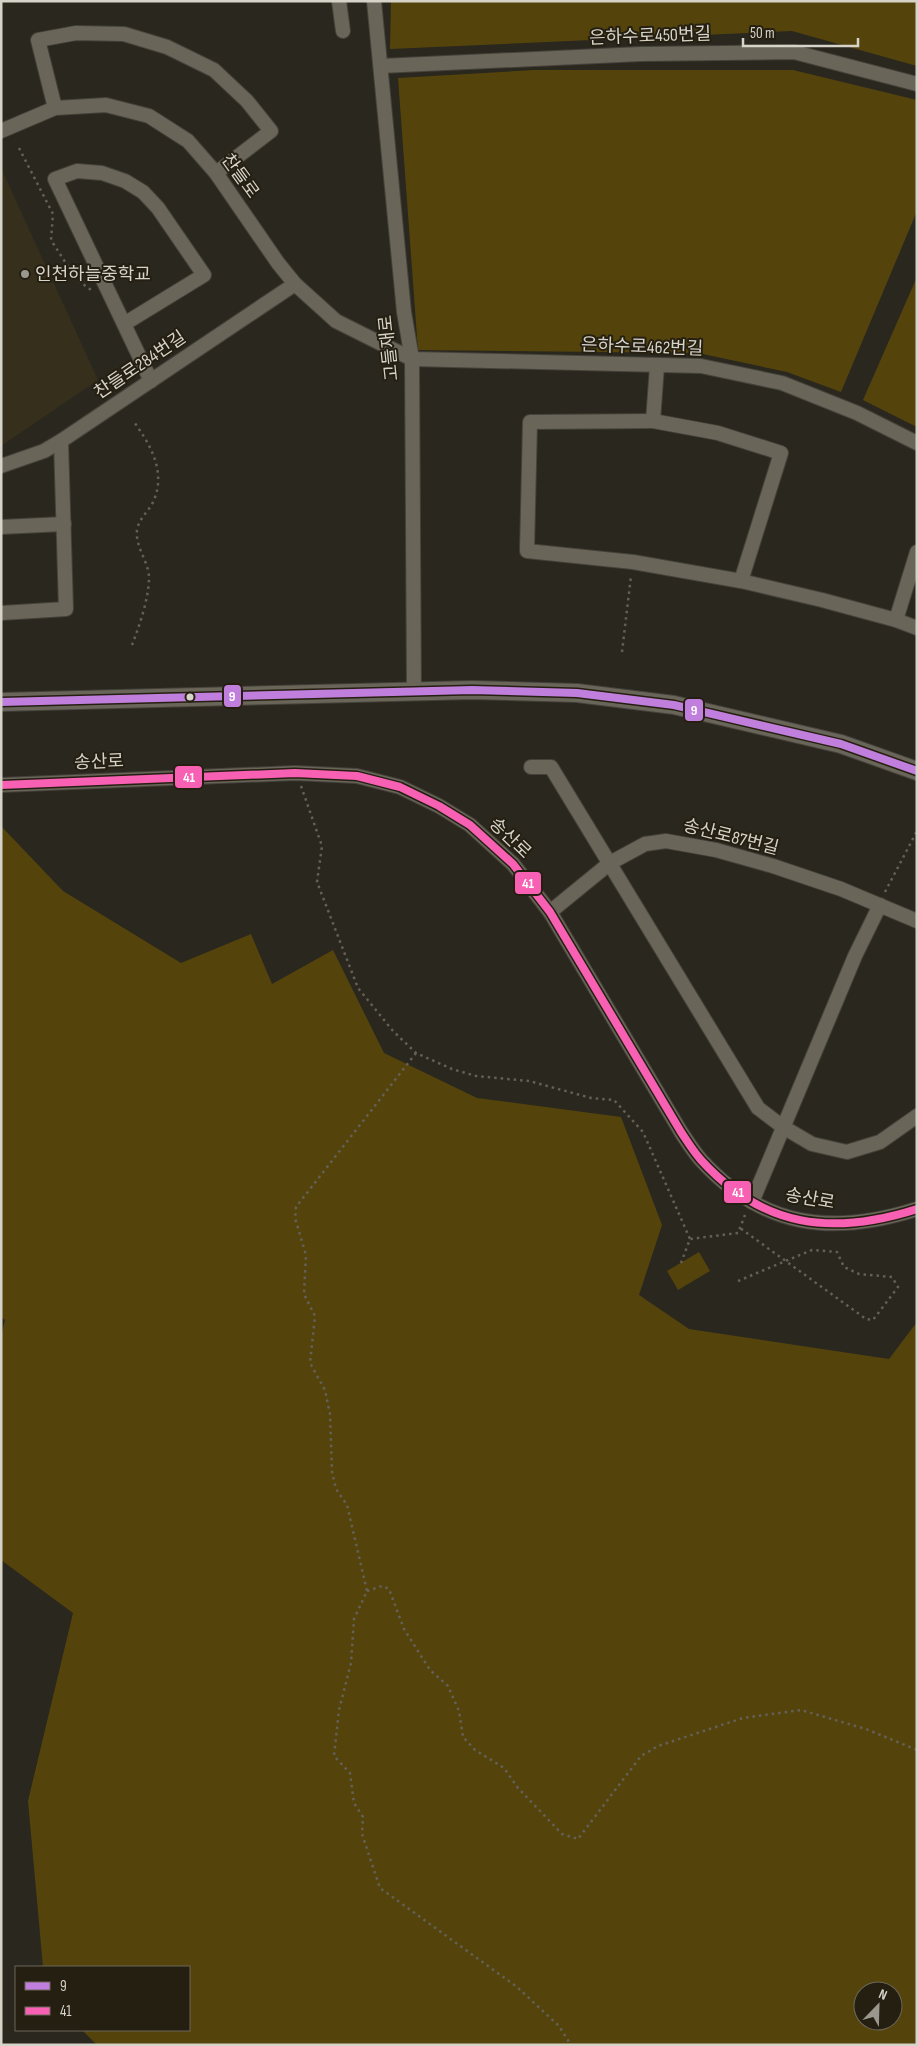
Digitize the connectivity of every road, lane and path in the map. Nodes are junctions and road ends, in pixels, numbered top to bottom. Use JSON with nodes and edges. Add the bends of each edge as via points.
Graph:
{"nodes":[{"id":1,"x":339,"y":1,"type":"edge"},
{"id":2,"x":374,"y":1,"type":"edge"},
{"id":3,"x":344,"y":31,"type":"dead end"},
{"id":4,"x":381,"y":66,"type":"junction"},
{"id":5,"x":917,"y":84,"type":"edge"},
{"id":6,"x":55,"y":108,"type":"junction"},
{"id":7,"x":1,"y":131,"type":"edge"},
{"id":8,"x":19,"y":148,"type":"dead end"},
{"id":9,"x":216,"y":173,"type":"junction"},
{"id":10,"x":295,"y":284,"type":"junction"},
{"id":11,"x":93,"y":291,"type":"dead end"},
{"id":12,"x":124,"y":324,"type":"junction"},
{"id":13,"x":412,"y":359,"type":"junction"},
{"id":14,"x":657,"y":366,"type":"junction"},
{"id":15,"x":151,"y":381,"type":"junction"},
{"id":16,"x":653,"y":421,"type":"junction"},
{"id":17,"x":134,"y":422,"type":"dead end"},
{"id":18,"x":61,"y":441,"type":"junction"},
{"id":19,"x":917,"y":443,"type":"edge"},
{"id":20,"x":1,"y":466,"type":"edge"},
{"id":21,"x":64,"y":524,"type":"junction"},
{"id":22,"x":1,"y":527,"type":"edge"},
{"id":23,"x":917,"y":552,"type":"edge"},
{"id":24,"x":633,"y":562,"type":"junction"},
{"id":25,"x":741,"y":582,"type":"junction"},
{"id":26,"x":1,"y":613,"type":"edge"},
{"id":27,"x":896,"y":620,"type":"junction"},
{"id":28,"x":917,"y":628,"type":"edge"},
{"id":29,"x":132,"y":645,"type":"dead end"},
{"id":30,"x":622,"y":652,"type":"dead end"},
{"id":31,"x":414,"y":692,"type":"junction"},
{"id":32,"x":1,"y":702,"type":"edge"},
{"id":33,"x":531,"y":767,"type":"dead end"},
{"id":34,"x":917,"y":771,"type":"edge"},
{"id":35,"x":299,"y":782,"type":"dead end"},
{"id":36,"x":1,"y":785,"type":"edge"},
{"id":37,"x":917,"y":831,"type":"edge"},
{"id":38,"x":610,"y":864,"type":"junction"},
{"id":39,"x":882,"y":901,"type":"junction"},
{"id":40,"x":550,"y":912,"type":"junction"},
{"id":41,"x":917,"y":921,"type":"edge"},
{"id":42,"x":416,"y":1053,"type":"junction"},
{"id":43,"x":917,"y":1116,"type":"edge"},
{"id":44,"x":783,"y":1127,"type":"junction"},
{"id":45,"x":749,"y":1207,"type":"junction"},
{"id":46,"x":917,"y":1208,"type":"edge"},
{"id":47,"x":740,"y":1228,"type":"junction"},
{"id":48,"x":690,"y":1239,"type":"junction"},
{"id":49,"x":785,"y":1261,"type":"junction"},
{"id":50,"x":681,"y":1263,"type":"dead end"},
{"id":51,"x":738,"y":1281,"type":"dead end"},
{"id":52,"x":367,"y":1591,"type":"junction"},
{"id":53,"x":917,"y":1750,"type":"edge"},
{"id":54,"x":571,"y":2045,"type":"edge"}],
"edges":[{"from":1,"to":3,"type":"street"},
{"from":2,"to":4,"type":"street","name":"고들재로"},
{"from":4,"to":5,"type":"street","name":"은하수로450번길","via":[[641,54],[794,52]]},
{"from":4,"to":13,"type":"street","name":"고들재로","via":[[404,312]]},
{"from":6,"to":7,"type":"street","name":"찬들로"},
{"from":6,"to":9,"type":"street","name":"찬들로","via":[[106,105],[149,116],[188,141]]},
{"from":6,"to":9,"type":"street","via":[[38,40],[76,33],[124,34],[167,47],[214,70],[247,101],[271,131]]},
{"from":8,"to":11,"type":"path","via":[[53,214],[51,240],[76,279]]},
{"from":9,"to":10,"type":"street","name":"찬들로"},
{"from":10,"to":13,"type":"street","name":"찬들로","via":[[336,321]]},
{"from":10,"to":15,"type":"street","name":"찬들로284번길"},
{"from":12,"to":12,"type":"street","via":[[92,256],[55,178],[77,171],[102,172],[143,192],[158,208],[204,276]]},
{"from":12,"to":15,"type":"street"},
{"from":13,"to":14,"type":"street","name":"은하수로462번길"},
{"from":13,"to":31,"type":"street","name":"고들재로"},
{"from":14,"to":16,"type":"street"},
{"from":14,"to":19,"type":"street","name":"은하수로462번길","via":[[701,366],[782,383],[857,413]]},
{"from":15,"to":18,"type":"street","name":"찬들로284번길"},
{"from":16,"to":24,"type":"street","via":[[530,422],[527,551]]},
{"from":16,"to":25,"type":"street","via":[[718,433],[781,452]]},
{"from":17,"to":29,"type":"path","via":[[154,452],[158,476],[154,500],[137,530],[138,546],[149,577],[141,620]]},
{"from":18,"to":20,"type":"street","name":"찬들로284번길","via":[[44,451]]},
{"from":18,"to":21,"type":"street"},
{"from":21,"to":22,"type":"street"},
{"from":21,"to":26,"type":"street","via":[[66,609]]},
{"from":23,"to":27,"type":"street"},
{"from":24,"to":25,"type":"street"},
{"from":24,"to":30,"type":"path"},
{"from":25,"to":27,"type":"street"},
{"from":27,"to":28,"type":"street"},
{"from":31,"to":32,"type":"street"},
{"from":31,"to":34,"type":"street","via":[[577,693],[674,705],[841,744]]},
{"from":33,"to":38,"type":"street","via":[[551,767]]},
{"from":35,"to":42,"type":"path","via":[[322,846],[317,882],[358,988],[393,1031]]},
{"from":36,"to":40,"type":"street","name":"송산로","via":[[295,773],[358,776],[400,787],[470,825],[513,864]]},
{"from":37,"to":39,"type":"path"},
{"from":38,"to":39,"type":"street","name":"송산로87번길","via":[[645,844],[666,841],[716,850]]},
{"from":38,"to":40,"type":"street","name":"송산로87번길"},
{"from":38,"to":44,"type":"street","via":[[758,1108]]},
{"from":39,"to":41,"type":"street","name":"송산로87번길"},
{"from":39,"to":44,"type":"street"},
{"from":40,"to":45,"type":"street","name":"송산로","via":[[690,1145]]},
{"from":42,"to":48,"type":"path","via":[[452,1070],[476,1076],[528,1081],[590,1098],[614,1100],[643,1132]]},
{"from":42,"to":52,"type":"path","via":[[296,1207],[295,1218],[306,1254],[304,1294],[315,1316],[310,1363],[326,1390],[332,1472],[336,1489],[347,1505]]},
{"from":43,"to":44,"type":"street","via":[[880,1142],[847,1152],[812,1144]]},
{"from":44,"to":45,"type":"street"},
{"from":45,"to":46,"type":"street","name":"송산로","via":[[784,1218],[836,1224],[881,1219]]},
{"from":45,"to":47,"type":"path"},
{"from":47,"to":48,"type":"path","via":[[738,1233]]},
{"from":47,"to":49,"type":"path"},
{"from":48,"to":50,"type":"path"},
{"from":49,"to":49,"type":"path","via":[[866,1319],[873,1320],[898,1287],[892,1277],[859,1274],[844,1267],[837,1252],[812,1250]]},
{"from":49,"to":51,"type":"path"},
{"from":52,"to":53,"type":"path","via":[[382,1586],[388,1589],[404,1629],[430,1670],[448,1686],[459,1711],[462,1737],[475,1750],[504,1768],[518,1788],[562,1834],[578,1838],[641,1756],[658,1746],[743,1718],[801,1710],[866,1729]]},
{"from":52,"to":54,"type":"path","via":[[354,1619],[334,1756],[350,1773],[354,1803],[363,1817],[362,1834],[380,1888],[516,1987],[559,2026]]}]}
